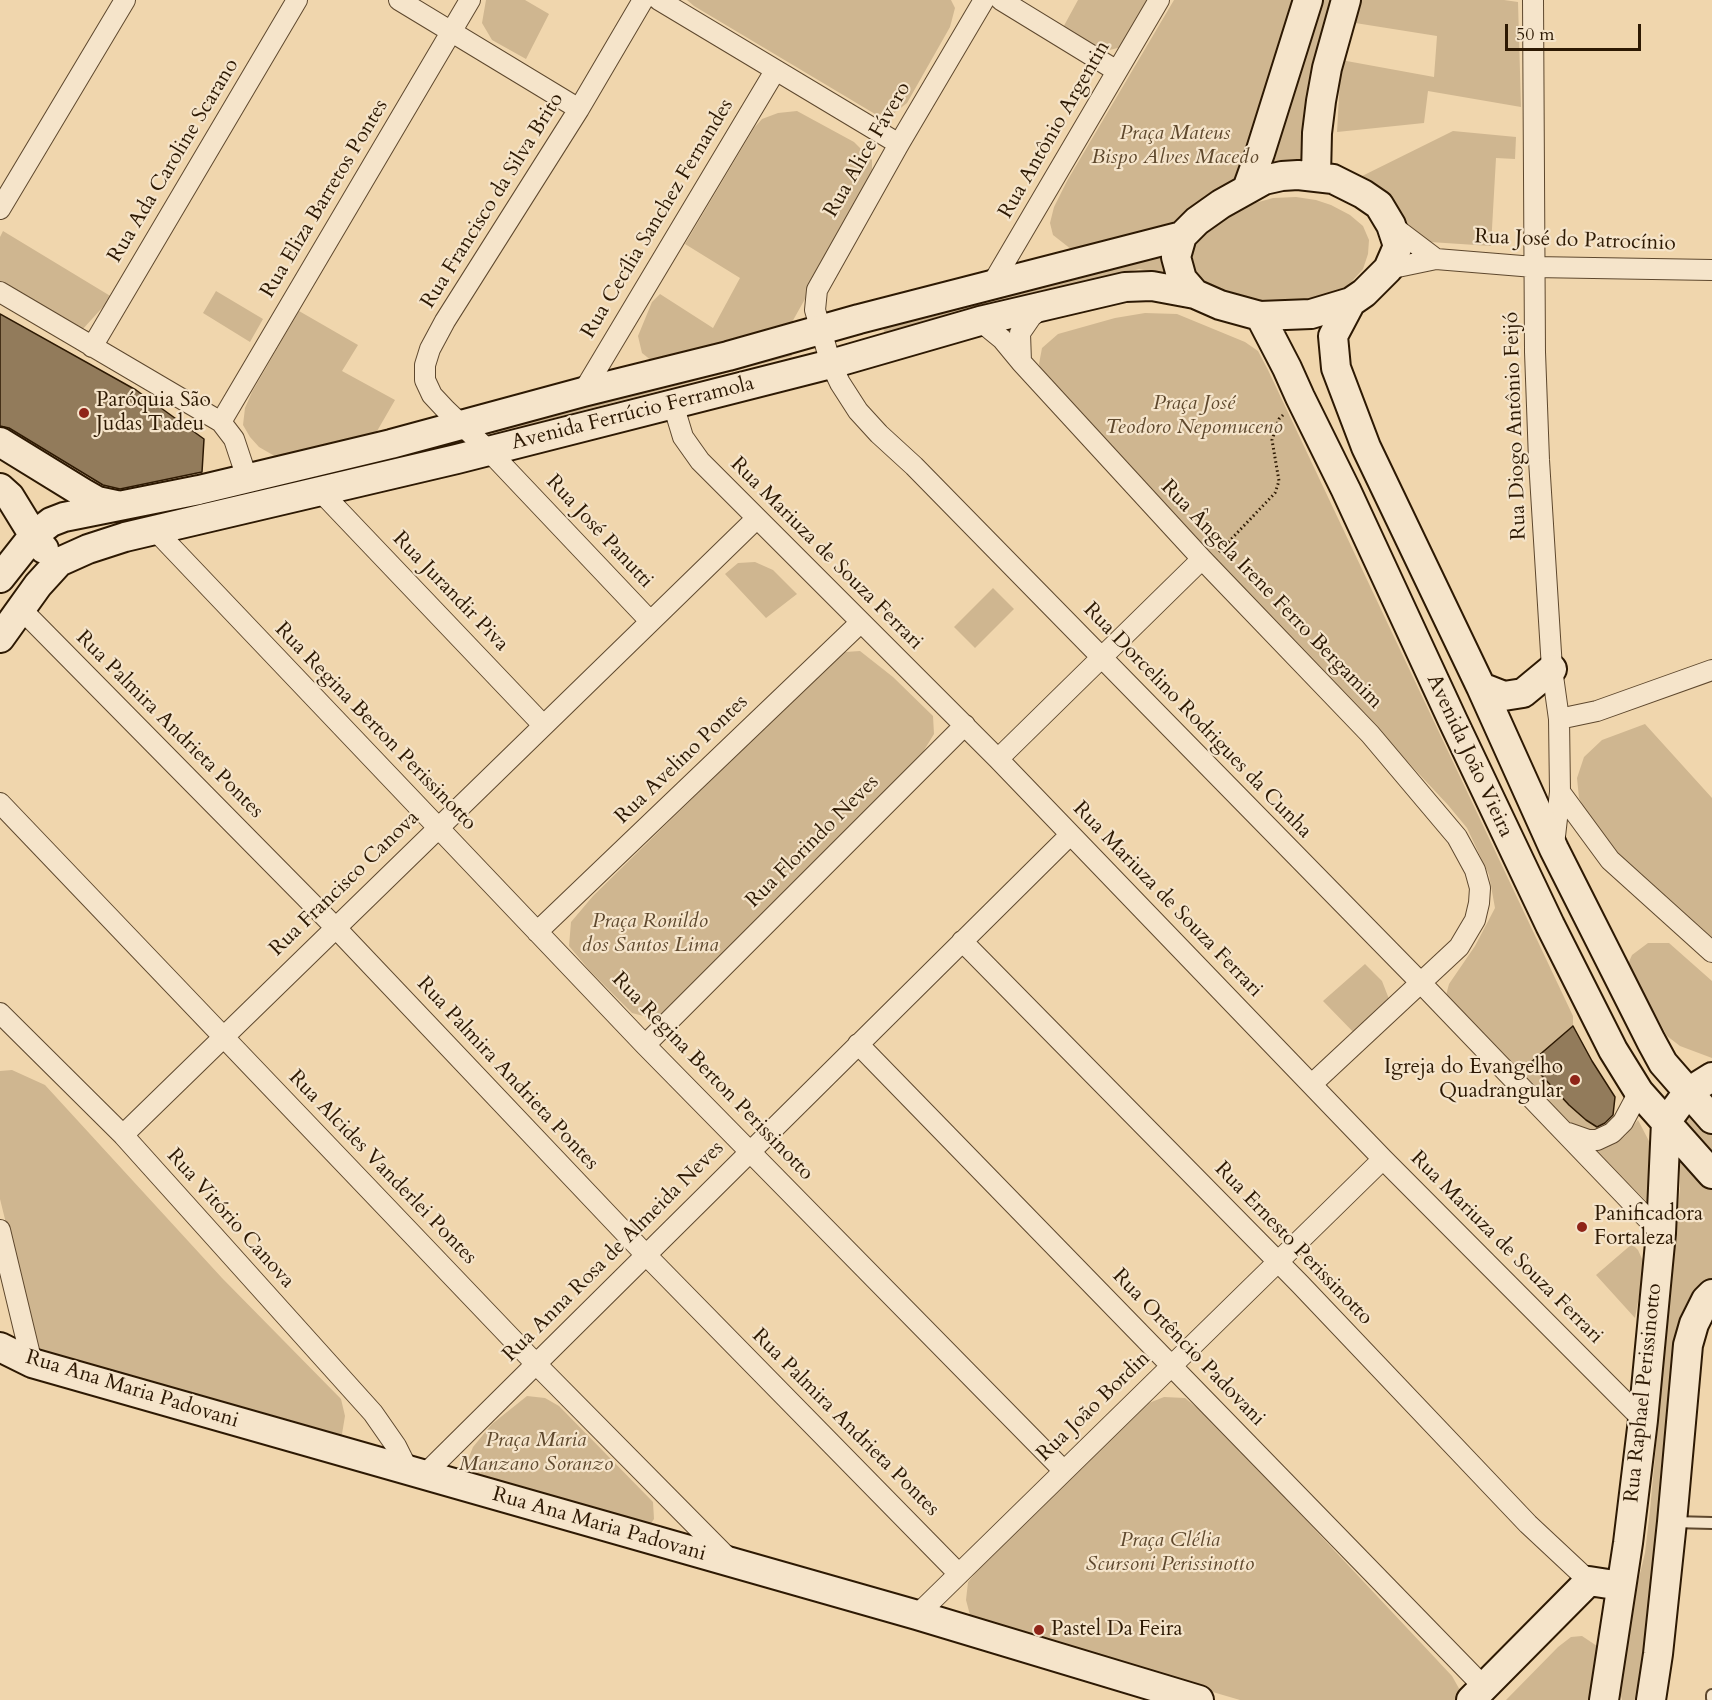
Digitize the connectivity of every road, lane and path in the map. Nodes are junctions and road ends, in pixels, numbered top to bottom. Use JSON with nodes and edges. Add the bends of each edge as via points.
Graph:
{"nodes":[{"id":1,"x":125,"y":0,"type":"edge"},
{"id":2,"x":297,"y":0,"type":"edge"},
{"id":3,"x":399,"y":0,"type":"edge"},
{"id":4,"x":470,"y":0,"type":"edge"},
{"id":5,"x":642,"y":0,"type":"edge"},
{"id":6,"x":659,"y":0,"type":"edge"},
{"id":7,"x":984,"y":0,"type":"edge"},
{"id":8,"x":1001,"y":0,"type":"edge"},
{"id":9,"x":1159,"y":0,"type":"edge"},
{"id":10,"x":1308,"y":0,"type":"edge"},
{"id":11,"x":1346,"y":0,"type":"edge"},
{"id":12,"x":1533,"y":0,"type":"edge"},
{"id":13,"x":452,"y":31,"type":"junction"},
{"id":14,"x":775,"y":71,"type":"junction"},
{"id":15,"x":1118,"y":71,"type":"junction"},
{"id":16,"x":579,"y":109,"type":"junction"},
{"id":17,"x":898,"y":144,"type":"junction"},
{"id":18,"x":1316,"y":176,"type":"junction"},
{"id":19,"x":1246,"y":189,"type":"junction"},
{"id":20,"x":0,"y":209,"type":"edge"},
{"id":21,"x":1391,"y":225,"type":"junction"},
{"id":22,"x":1182,"y":236,"type":"junction"},
{"id":23,"x":1436,"y":259,"type":"junction"},
{"id":24,"x":1534,"y":267,"type":"junction"},
{"id":25,"x":1388,"y":269,"type":"junction"},
{"id":26,"x":1712,"y":270,"type":"edge"},
{"id":27,"x":993,"y":284,"type":"junction"},
{"id":28,"x":0,"y":292,"type":"edge"},
{"id":29,"x":1195,"y":294,"type":"junction"},
{"id":30,"x":1351,"y":302,"type":"junction"},
{"id":31,"x":1042,"y":307,"type":"junction"},
{"id":32,"x":1260,"y":316,"type":"junction"},
{"id":33,"x":980,"y":321,"type":"junction"},
{"id":34,"x":821,"y":330,"type":"junction"},
{"id":35,"x":92,"y":347,"type":"junction"},
{"id":36,"x":1021,"y":362,"type":"junction"},
{"id":37,"x":831,"y":364,"type":"junction"},
{"id":38,"x":583,"y":392,"type":"junction"},
{"id":39,"x":1300,"y":397,"type":"junction"},
{"id":40,"x":673,"y":404,"type":"junction"},
{"id":41,"x":221,"y":422,"type":"junction"},
{"id":42,"x":462,"y":426,"type":"junction"},
{"id":43,"x":0,"y":442,"type":"edge"},
{"id":44,"x":489,"y":451,"type":"junction"},
{"id":45,"x":38,"y":466,"type":"junction"},
{"id":46,"x":247,"y":478,"type":"junction"},
{"id":47,"x":0,"y":488,"type":"edge"},
{"id":48,"x":322,"y":492,"type":"junction"},
{"id":49,"x":121,"y":506,"type":"junction"},
{"id":50,"x":64,"y":517,"type":"junction"},
{"id":51,"x":756,"y":519,"type":"junction"},
{"id":52,"x":156,"y":531,"type":"junction"},
{"id":53,"x":34,"y":535,"type":"junction"},
{"id":54,"x":66,"y":559,"type":"junction"},
{"id":55,"x":1205,"y":562,"type":"junction"},
{"id":56,"x":0,"y":578,"type":"edge"},
{"id":57,"x":20,"y":608,"type":"junction"},
{"id":58,"x":650,"y":621,"type":"junction"},
{"id":59,"x":860,"y":623,"type":"junction"},
{"id":60,"x":0,"y":638,"type":"edge"},
{"id":61,"x":1101,"y":657,"type":"junction"},
{"id":62,"x":1552,"y":669,"type":"junction"},
{"id":63,"x":1712,"y":670,"type":"edge"},
{"id":64,"x":1480,"y":687,"type":"junction"},
{"id":65,"x":1559,"y":719,"type":"junction"},
{"id":66,"x":543,"y":725,"type":"junction"},
{"id":67,"x":965,"y":725,"type":"junction"},
{"id":68,"x":998,"y":759,"type":"junction"},
{"id":69,"x":1560,"y":792,"type":"junction"},
{"id":70,"x":0,"y":803,"type":"edge"},
{"id":71,"x":437,"y":828,"type":"junction"},
{"id":72,"x":1070,"y":835,"type":"junction"},
{"id":73,"x":1554,"y":849,"type":"junction"},
{"id":74,"x":335,"y":927,"type":"junction"},
{"id":75,"x":537,"y":932,"type":"junction"},
{"id":76,"x":962,"y":941,"type":"junction"},
{"id":77,"x":1712,"y":952,"type":"edge"},
{"id":78,"x":1421,"y":983,"type":"junction"},
{"id":79,"x":0,"y":1013,"type":"edge"},
{"id":80,"x":224,"y":1036,"type":"junction"},
{"id":81,"x":1651,"y":1041,"type":"junction"},
{"id":82,"x":645,"y":1044,"type":"junction"},
{"id":83,"x":858,"y":1044,"type":"junction"},
{"id":84,"x":1712,"y":1071,"type":"edge"},
{"id":85,"x":1712,"y":1077,"type":"edge"},
{"id":86,"x":1312,"y":1084,"type":"junction"},
{"id":87,"x":1639,"y":1092,"type":"junction"},
{"id":88,"x":1688,"y":1092,"type":"junction"},
{"id":89,"x":1712,"y":1119,"type":"edge"},
{"id":90,"x":1666,"y":1122,"type":"junction"},
{"id":91,"x":1563,"y":1129,"type":"junction"},
{"id":92,"x":123,"y":1135,"type":"junction"},
{"id":93,"x":750,"y":1151,"type":"junction"},
{"id":94,"x":1383,"y":1159,"type":"junction"},
{"id":95,"x":1712,"y":1174,"type":"edge"},
{"id":96,"x":0,"y":1230,"type":"edge"},
{"id":97,"x":1661,"y":1233,"type":"junction"},
{"id":98,"x":646,"y":1255,"type":"junction"},
{"id":99,"x":1278,"y":1261,"type":"junction"},
{"id":100,"x":1712,"y":1294,"type":"edge"},
{"id":101,"x":0,"y":1347,"type":"edge"},
{"id":102,"x":32,"y":1363,"type":"junction"},
{"id":103,"x":536,"y":1364,"type":"junction"},
{"id":104,"x":1172,"y":1365,"type":"junction"},
{"id":105,"x":1643,"y":1420,"type":"junction"},
{"id":106,"x":1064,"y":1471,"type":"junction"},
{"id":107,"x":416,"y":1473,"type":"junction"},
{"id":108,"x":1672,"y":1522,"type":"junction"},
{"id":109,"x":1712,"y":1523,"type":"edge"},
{"id":110,"x":732,"y":1562,"type":"junction"},
{"id":111,"x":959,"y":1574,"type":"junction"},
{"id":112,"x":1589,"y":1581,"type":"junction"},
{"id":113,"x":1621,"y":1586,"type":"junction"},
{"id":114,"x":917,"y":1615,"type":"junction"},
{"id":115,"x":1477,"y":1693,"type":"edge"},
{"id":116,"x":1200,"y":1700,"type":"edge"},
{"id":117,"x":1604,"y":1700,"type":"edge"},
{"id":118,"x":1651,"y":1700,"type":"edge"}],
"edges":[{"from":1,"to":20,"type":"street"},
{"from":2,"to":35,"type":"street","name":"Rua Ada Caroline Scarano"},
{"from":3,"to":13,"type":"street"},
{"from":4,"to":13,"type":"street","name":"Rua Eliza Barretos Pontes"},
{"from":5,"to":16,"type":"street","name":"Rua Francisco da Silva Brito"},
{"from":6,"to":14,"type":"street"},
{"from":7,"to":17,"type":"street","name":"Rua Alice Fávero"},
{"from":8,"to":15,"type":"street"},
{"from":9,"to":15,"type":"street","name":"Rua Antônio Argentin"},
{"from":10,"to":19,"type":"street"},
{"from":11,"to":18,"type":"street","via":[[1326,68]]},
{"from":12,"to":24,"type":"street","name":"Rua Diogo Antônio Feijó"},
{"from":13,"to":16,"type":"street"},
{"from":13,"to":41,"type":"street","name":"Rua Eliza Barretos Pontes"},
{"from":14,"to":17,"type":"street"},
{"from":14,"to":38,"type":"street","name":"Rua Cecília Sanchez Fernandes"},
{"from":15,"to":27,"type":"street","name":"Rua Antônio Argentin"},
{"from":16,"to":42,"type":"street","name":"Rua Francisco da Silva Brito","via":[[430,349],[425,380],[432,395]]},
{"from":17,"to":34,"type":"street","name":"Rua Alice Fávero","via":[[817,290],[815,310]]},
{"from":18,"to":19,"type":"street","name":"Avenida João Vieira","via":[[1282,176]]},
{"from":18,"to":21,"type":"street","name":"Avenida João Vieira","via":[[1333,179],[1363,194],[1379,205]]},
{"from":19,"to":22,"type":"street","name":"Avenida João Vieira","via":[[1197,221]]},
{"from":21,"to":23,"type":"street"},
{"from":21,"to":25,"type":"street","name":"Avenida João Vieira","via":[[1398,246]]},
{"from":22,"to":27,"type":"street","name":"Avenida Ferrúcio Ferramola"},
{"from":22,"to":29,"type":"street","via":[[1176,257],[1182,279]]},
{"from":23,"to":24,"type":"street","name":"Rua José do Patrocínio"},
{"from":23,"to":25,"type":"street","name":"Rua José do Patrocínio"},
{"from":24,"to":26,"type":"street","name":"Rua José do Patrocínio"},
{"from":24,"to":62,"type":"street","name":"Rua Diogo Antônio Feijó","via":[[1539,460]]},
{"from":25,"to":30,"type":"street","name":"Avenida João Vieira"},
{"from":27,"to":34,"type":"street","name":"Avenida Ferrúcio Ferramola"},
{"from":28,"to":35,"type":"street"},
{"from":29,"to":31,"type":"street","name":"Avenida Ferrúcio Ferramola","via":[[1152,286],[1125,286]]},
{"from":29,"to":32,"type":"street","name":"Avenida João Vieira"},
{"from":30,"to":32,"type":"street","name":"Avenida João Vieira","via":[[1311,314]]},
{"from":30,"to":64,"type":"street","name":"Avenida João Vieira","via":[[1333,336],[1336,368],[1366,447]]},
{"from":31,"to":33,"type":"street","name":"Avenida Ferrúcio Ferramola"},
{"from":31,"to":36,"type":"street","via":[[1020,333]]},
{"from":32,"to":39,"type":"street","name":"Avenida João Vieira"},
{"from":33,"to":36,"type":"street","name":"Rua Ângela Irene Ferro Bergamim"},
{"from":33,"to":37,"type":"street","name":"Avenida Ferrúcio Ferramola"},
{"from":34,"to":37,"type":"street","name":"Rua Dorcelino Rodrigues da Cunha"},
{"from":34,"to":38,"type":"street","name":"Avenida Ferrúcio Ferramola"},
{"from":35,"to":41,"type":"street"},
{"from":36,"to":55,"type":"street","name":"Rua Ângela Irene Ferro Bergamim"},
{"from":37,"to":40,"type":"street","name":"Avenida Ferrúcio Ferramola"},
{"from":37,"to":61,"type":"street","name":"Rua Dorcelino Rodrigues da Cunha","via":[[858,411],[879,434]]},
{"from":38,"to":42,"type":"street","name":"Avenida Ferrúcio Ferramola"},
{"from":39,"to":55,"type":"path","via":[[1279,419],[1272,440],[1279,481],[1275,493]]},
{"from":39,"to":87,"type":"street","name":"Avenida João Vieira","via":[[1550,925],[1613,1050]]},
{"from":40,"to":44,"type":"street","name":"Avenida Ferrúcio Ferramola"},
{"from":40,"to":51,"type":"street","name":"Rua Mariuza de Souza Ferrari","via":[[683,436],[700,461]]},
{"from":41,"to":46,"type":"street","via":[[234,439]]},
{"from":42,"to":44,"type":"street","name":"Rua José Panutti"},
{"from":42,"to":46,"type":"street","name":"Avenida Ferrúcio Ferramola"},
{"from":43,"to":45,"type":"street"},
{"from":44,"to":48,"type":"street","name":"Avenida Ferrúcio Ferramola"},
{"from":44,"to":58,"type":"street","name":"Rua José Panutti"},
{"from":45,"to":49,"type":"street","via":[[98,501]]},
{"from":45,"to":50,"type":"street"},
{"from":46,"to":49,"type":"street","name":"Avenida Ferrúcio Ferramola"},
{"from":47,"to":53,"type":"street"},
{"from":48,"to":52,"type":"street","name":"Avenida Ferrúcio Ferramola"},
{"from":48,"to":66,"type":"street","name":"Rua Jurandir Piva"},
{"from":49,"to":50,"type":"street","name":"Avenida Ferrúcio Ferramola"},
{"from":50,"to":53,"type":"street","name":"Avenida Ferrúcio Ferramola"},
{"from":50,"to":54,"type":"street","via":[[72,534]]},
{"from":51,"to":58,"type":"street","name":"Rua Francisco Canova"},
{"from":51,"to":59,"type":"street","name":"Rua Mariuza de Souza Ferrari"},
{"from":52,"to":54,"type":"street","name":"Avenida Ferrúcio Ferramola","via":[[124,537]]},
{"from":52,"to":71,"type":"street","name":"Rua Regina Berton Perissinotto"},
{"from":53,"to":54,"type":"street","via":[[45,549]]},
{"from":53,"to":56,"type":"street","name":"Avenida Ferrúcio Ferramola"},
{"from":54,"to":57,"type":"street","via":[[46,574]]},
{"from":55,"to":61,"type":"street"},
{"from":55,"to":78,"type":"street","name":"Rua Ângela Irene Ferro Bergamim","via":[[1370,734],[1457,837],[1475,870],[1480,888],[1475,920],[1459,947]]},
{"from":57,"to":60,"type":"street"},
{"from":57,"to":74,"type":"street","name":"Rua Palmira Andrieta Pontes"},
{"from":58,"to":66,"type":"street","name":"Rua Francisco Canova"},
{"from":59,"to":67,"type":"street","name":"Rua Mariuza de Souza Ferrari"},
{"from":59,"to":75,"type":"street","name":"Rua Avelino Pontes"},
{"from":61,"to":68,"type":"street"},
{"from":61,"to":78,"type":"street","name":"Rua Dorcelino Rodrigues da Cunha"},
{"from":62,"to":64,"type":"street","via":[[1523,693],[1504,696]]},
{"from":62,"to":65,"type":"street","name":"Rua Diogo Antônio Feijó"},
{"from":63,"to":65,"type":"street","via":[[1597,711]]},
{"from":64,"to":73,"type":"street","name":"Avenida João Vieira"},
{"from":65,"to":69,"type":"street","name":"Rua Diogo Antônio Feijó"},
{"from":66,"to":71,"type":"street","name":"Rua Francisco Canova"},
{"from":67,"to":68,"type":"street","name":"Rua Mariuza de Souza Ferrari"},
{"from":67,"to":82,"type":"street","name":"Rua Florindo Neves"},
{"from":68,"to":72,"type":"street","name":"Rua Mariuza de Souza Ferrari"},
{"from":69,"to":73,"type":"street","name":"Rua Diogo Antônio Feijó"},
{"from":69,"to":77,"type":"street","via":[[1610,860]]},
{"from":70,"to":80,"type":"street","name":"Rua Alcides Vanderlei Pontes"},
{"from":71,"to":74,"type":"street","name":"Rua Francisco Canova"},
{"from":71,"to":75,"type":"street","name":"Rua Regina Berton Perissinotto"},
{"from":72,"to":76,"type":"street","name":"Rua Anna Rosa de Almeida Neves"},
{"from":72,"to":86,"type":"street","name":"Rua Mariuza de Souza Ferrari"},
{"from":73,"to":81,"type":"street","name":"Avenida João Vieira"},
{"from":74,"to":80,"type":"street","name":"Rua Francisco Canova"},
{"from":74,"to":98,"type":"street","name":"Rua Palmira Andrieta Pontes"},
{"from":75,"to":82,"type":"street","name":"Rua Regina Berton Perissinotto"},
{"from":76,"to":83,"type":"street","name":"Rua Anna Rosa de Almeida Neves"},
{"from":76,"to":99,"type":"street","name":"Rua Ernesto Perissinotto"},
{"from":78,"to":86,"type":"street"},
{"from":78,"to":91,"type":"street","name":"Rua Dorcelino Rodrigues da Cunha"},
{"from":79,"to":92,"type":"street","name":"Rua Vitório Canova"},
{"from":80,"to":92,"type":"street","name":"Rua Francisco Canova"},
{"from":80,"to":103,"type":"street","name":"Rua Alcides Vanderlei Pontes"},
{"from":81,"to":84,"type":"street","via":[[1684,1061]]},
{"from":81,"to":88,"type":"street","name":"Avenida João Vieira","via":[[1663,1063]]},
{"from":82,"to":93,"type":"street","name":"Rua Regina Berton Perissinotto"},
{"from":83,"to":93,"type":"street","name":"Rua Anna Rosa de Almeida Neves"},
{"from":83,"to":104,"type":"street","name":"Rua Ortêncio Padovani"},
{"from":85,"to":88,"type":"street"},
{"from":86,"to":94,"type":"street","name":"Rua Mariuza de Souza Ferrari"},
{"from":87,"to":90,"type":"street","name":"Avenida João Vieira"},
{"from":87,"to":91,"type":"street","name":"Rua Dorcelino Rodrigues da Cunha","via":[[1623,1122],[1612,1133],[1588,1140]]},
{"from":88,"to":89,"type":"street","name":"Avenida João Vieira"},
{"from":88,"to":90,"type":"street"},
{"from":90,"to":95,"type":"street","name":"Avenida João Vieira"},
{"from":90,"to":97,"type":"street","name":"Rua Raphael Perissinotto"},
{"from":91,"to":97,"type":"street","name":"Rua Dorcelino Rodrigues da Cunha"},
{"from":92,"to":107,"type":"street","name":"Rua Vitório Canova","via":[[373,1413]]},
{"from":93,"to":98,"type":"street","name":"Rua Anna Rosa de Almeida Neves"},
{"from":93,"to":106,"type":"street","name":"Rua Regina Berton Perissinotto"},
{"from":94,"to":99,"type":"street","name":"Rua João Bordin"},
{"from":94,"to":105,"type":"street","name":"Rua Mariuza de Souza Ferrari"},
{"from":96,"to":102,"type":"street"},
{"from":97,"to":105,"type":"street","name":"Rua Raphael Perissinotto"},
{"from":98,"to":103,"type":"street","name":"Rua Anna Rosa de Almeida Neves"},
{"from":98,"to":111,"type":"street","name":"Rua Palmira Andrieta Pontes"},
{"from":99,"to":104,"type":"street","name":"Rua João Bordin"},
{"from":99,"to":112,"type":"street","name":"Rua Ernesto Perissinotto","via":[[1528,1524]]},
{"from":100,"to":108,"type":"street","name":"Rua Raphael Perissinotto","via":[[1694,1324],[1688,1346]]},
{"from":101,"to":102,"type":"street","name":"Rua Ana Maria Padovani"},
{"from":102,"to":107,"type":"street","name":"Rua Ana Maria Padovani"},
{"from":103,"to":107,"type":"street","name":"Rua Anna Rosa de Almeida Neves"},
{"from":103,"to":110,"type":"street","name":"Rua Alcides Vanderlei Pontes"},
{"from":104,"to":106,"type":"street","name":"Rua João Bordin"},
{"from":104,"to":115,"type":"street","name":"Rua Ortêncio Padovani"},
{"from":105,"to":113,"type":"street","name":"Rua Raphael Perissinotto"},
{"from":106,"to":111,"type":"street","name":"Rua João Bordin"},
{"from":107,"to":110,"type":"street","name":"Rua Ana Maria Padovani"},
{"from":108,"to":109,"type":"lane"},
{"from":108,"to":118,"type":"street","name":"Rua Raphael Perissinotto"},
{"from":110,"to":114,"type":"street","name":"Rua Ana Maria Padovani"},
{"from":111,"to":114,"type":"street","name":"Rua João Bordin"},
{"from":112,"to":113,"type":"street"},
{"from":112,"to":115,"type":"street"},
{"from":113,"to":117,"type":"street","name":"Rua Raphael Perissinotto"},
{"from":114,"to":116,"type":"street","name":"Rua Ana Maria Padovani"}]}
